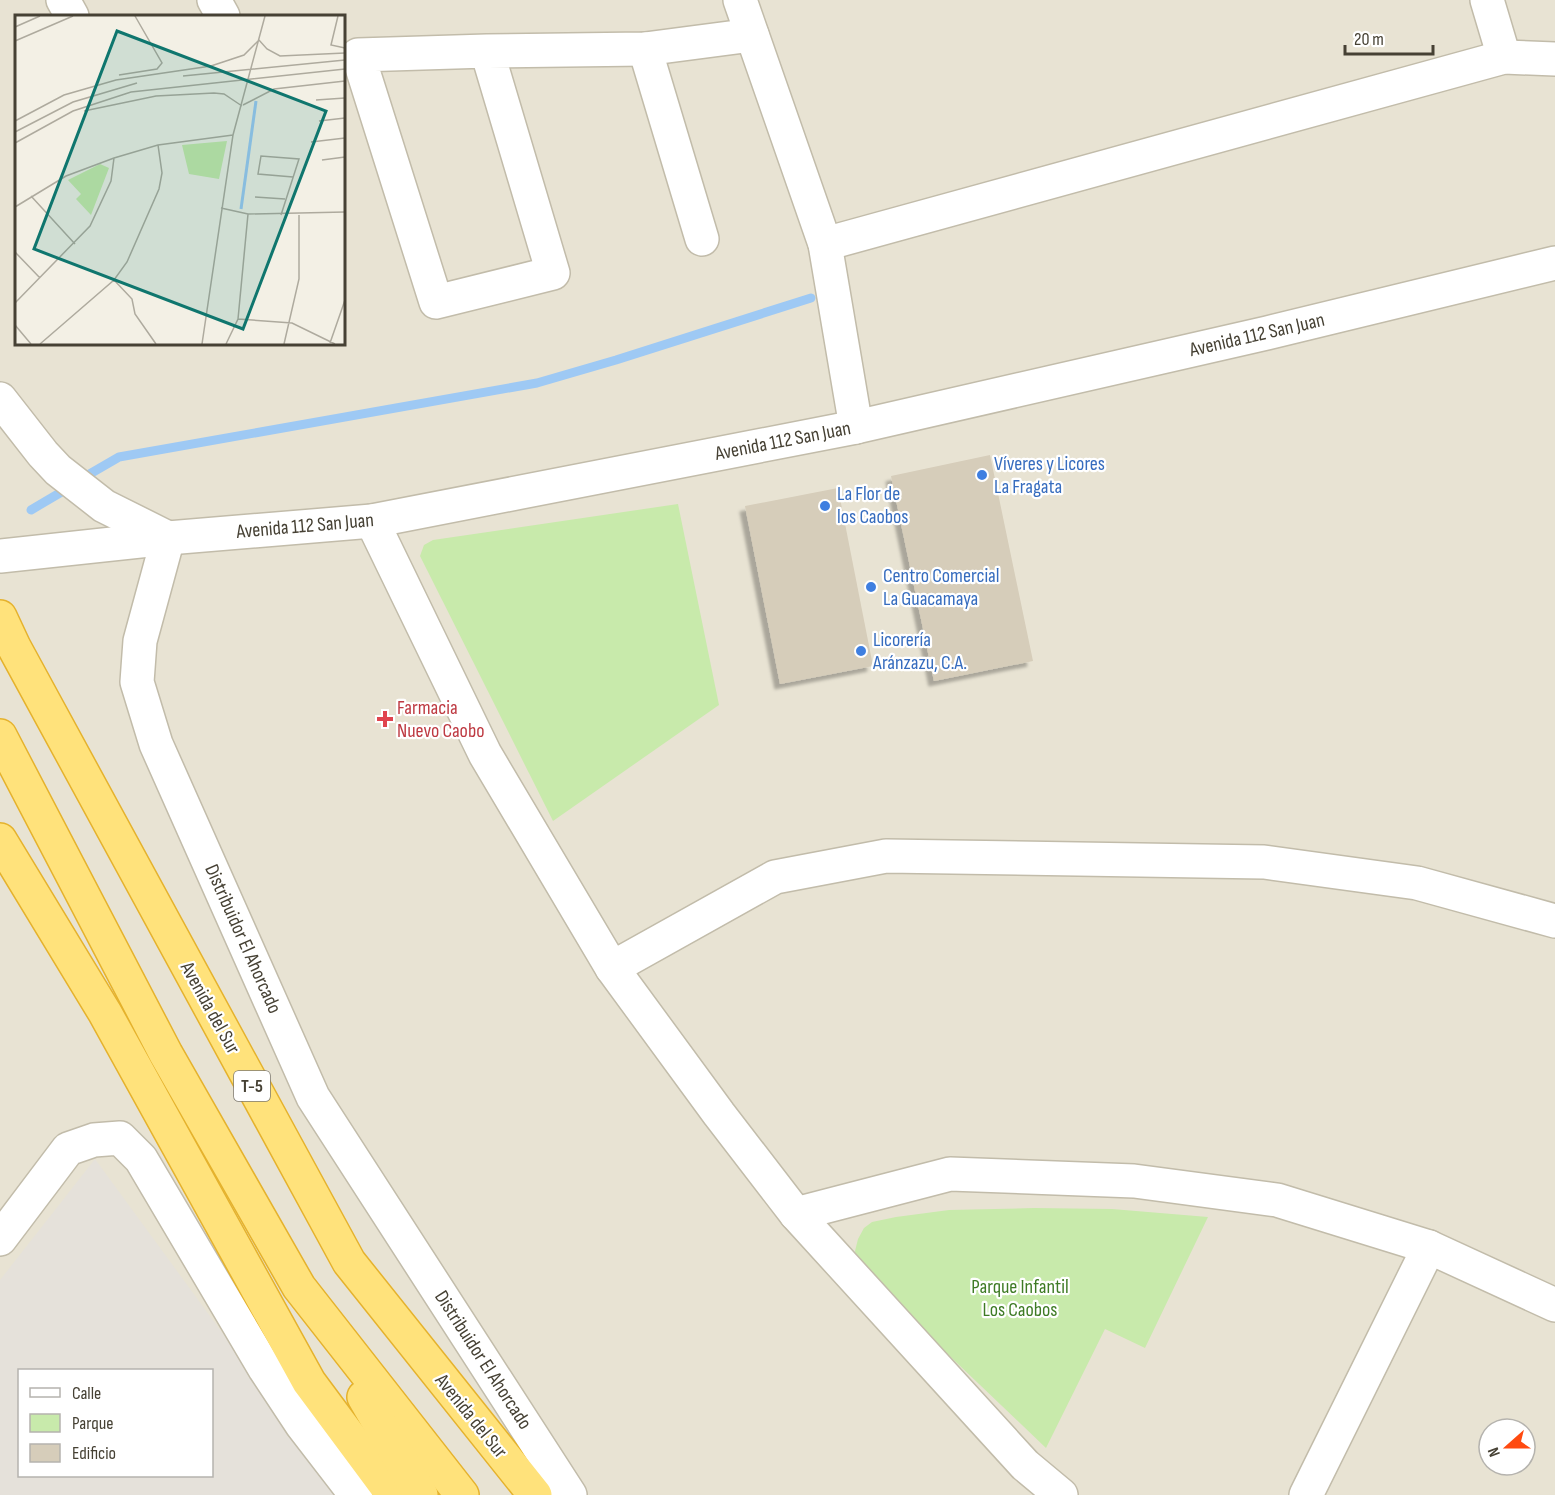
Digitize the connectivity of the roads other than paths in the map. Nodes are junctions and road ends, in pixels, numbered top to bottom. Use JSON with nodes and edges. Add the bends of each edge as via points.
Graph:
{"nodes":[{"id":1,"x":63,"y":0,"type":"edge"},
{"id":2,"x":214,"y":0,"type":"edge"},
{"id":3,"x":740,"y":0,"type":"edge"},
{"id":4,"x":1487,"y":0,"type":"edge"},
{"id":5,"x":71,"y":15,"type":"edge"},
{"id":6,"x":222,"y":15,"type":"edge"},
{"id":7,"x":752,"y":35,"type":"junction"},
{"id":8,"x":645,"y":49,"type":"junction"},
{"id":9,"x":487,"y":51,"type":"junction"},
{"id":10,"x":1504,"y":57,"type":"junction"},
{"id":11,"x":1555,"y":59,"type":"edge"},
{"id":12,"x":702,"y":239,"type":"dead end"},
{"id":13,"x":825,"y":244,"type":"junction"},
{"id":14,"x":1555,"y":263,"type":"edge"},
{"id":15,"x":0,"y":399,"type":"edge"},
{"id":16,"x":856,"y":428,"type":"junction"},
{"id":17,"x":372,"y":521,"type":"junction"},
{"id":18,"x":168,"y":538,"type":"junction"},
{"id":19,"x":0,"y":556,"type":"edge"},
{"id":20,"x":0,"y":617,"type":"edge"},
{"id":21,"x":0,"y":736,"type":"edge"},
{"id":22,"x":0,"y":840,"type":"edge"},
{"id":23,"x":1555,"y":921,"type":"edge"},
{"id":24,"x":612,"y":968,"type":"junction"},
{"id":25,"x":796,"y":1214,"type":"junction"},
{"id":26,"x":0,"y":1239,"type":"edge"},
{"id":27,"x":1429,"y":1247,"type":"junction"},
{"id":28,"x":299,"y":1287,"type":"junction"},
{"id":29,"x":1555,"y":1305,"type":"edge"},
{"id":30,"x":356,"y":1495,"type":"edge"},
{"id":31,"x":393,"y":1495,"type":"edge"},
{"id":32,"x":421,"y":1495,"type":"edge"},
{"id":33,"x":462,"y":1495,"type":"edge"},
{"id":34,"x":535,"y":1495,"type":"edge"},
{"id":35,"x":570,"y":1495,"type":"edge"},
{"id":36,"x":1061,"y":1495,"type":"edge"},
{"id":37,"x":1306,"y":1495,"type":"edge"}],
"edges":[{"from":1,"to":5,"type":"street"},
{"from":2,"to":6,"type":"street"},
{"from":3,"to":7,"type":"street"},
{"from":4,"to":10,"type":"street"},
{"from":7,"to":8,"type":"street"},
{"from":7,"to":13,"type":"street"},
{"from":8,"to":9,"type":"street"},
{"from":8,"to":12,"type":"street"},
{"from":9,"to":9,"type":"street","via":[[553,273],[436,302],[358,55]]},
{"from":10,"to":11,"type":"street"},
{"from":10,"to":13,"type":"street"},
{"from":13,"to":16,"type":"street"},
{"from":14,"to":16,"type":"street","name":"Avenida 112 San Juan"},
{"from":15,"to":18,"type":"street","via":[[58,470],[104,506]]},
{"from":16,"to":17,"type":"street","name":"Avenida 112 San Juan"},
{"from":17,"to":18,"type":"street","name":"Avenida 112 San Juan"},
{"from":17,"to":24,"type":"street","via":[[484,754]]},
{"from":18,"to":19,"type":"street","name":"Avenida 112 San Juan"},
{"from":18,"to":35,"type":"street","name":"Distribuidor El Ahorcado","via":[[140,641],[137,682],[156,744],[313,1097]]},
{"from":20,"to":34,"type":"highway","name":"Avenida del Sur","number":"T-5","via":[[349,1262]]},
{"from":21,"to":28,"type":"highway","via":[[166,1054]]},
{"from":22,"to":31,"type":"highway","via":[[105,1013],[309,1383]]},
{"from":23,"to":24,"type":"street","via":[[1417,883],[1264,862],[886,856],[775,877]]},
{"from":24,"to":25,"type":"street"},
{"from":25,"to":27,"type":"street","via":[[950,1174],[1134,1182],[1276,1200]]},
{"from":25,"to":36,"type":"street","via":[[1025,1465]]},
{"from":26,"to":30,"type":"street","via":[[68,1149],[94,1140],[120,1138],[141,1159],[302,1425]]},
{"from":27,"to":29,"type":"street"},
{"from":27,"to":37,"type":"street"},
{"from":28,"to":32,"type":"highway"},
{"from":28,"to":33,"type":"highway"}]}
